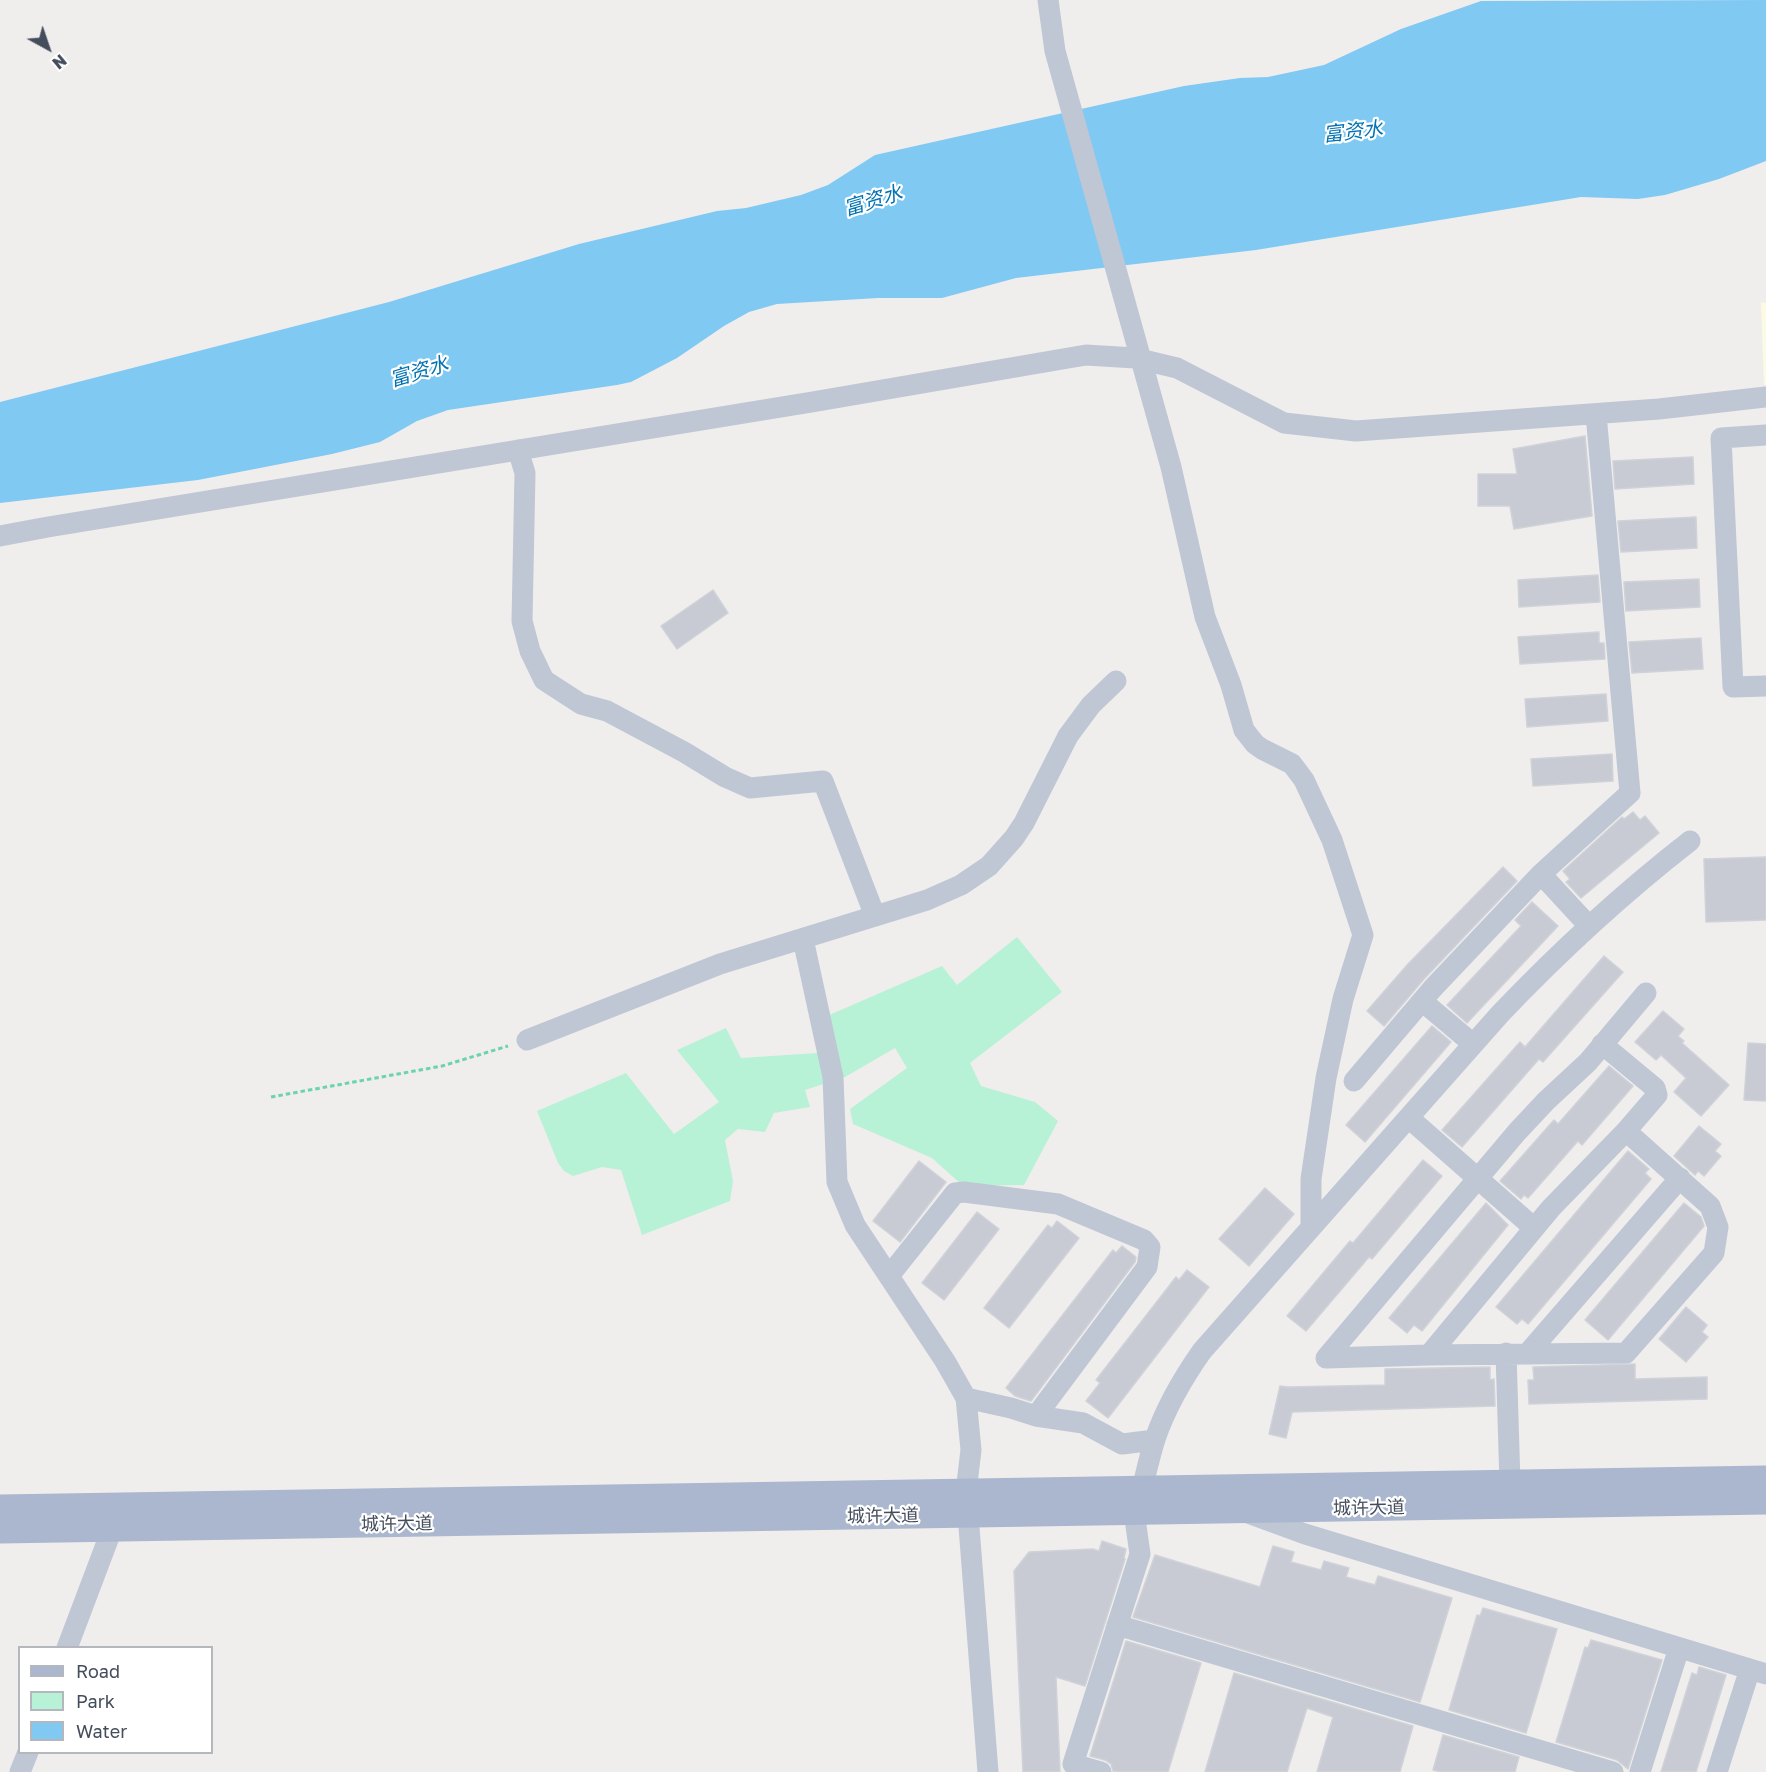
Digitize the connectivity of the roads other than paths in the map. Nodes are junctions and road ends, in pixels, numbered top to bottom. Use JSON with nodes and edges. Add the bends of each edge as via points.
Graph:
{"nodes":[{"id":1,"x":1048,"y":0,"type":"edge"},
{"id":2,"x":1141,"y":360,"type":"junction"},
{"id":3,"x":1766,"y":397,"type":"edge"},
{"id":4,"x":1596,"y":414,"type":"junction"},
{"id":5,"x":1766,"y":435,"type":"edge"},
{"id":6,"x":518,"y":450,"type":"junction"},
{"id":7,"x":0,"y":536,"type":"edge"},
{"id":8,"x":1116,"y":681,"type":"dead end"},
{"id":9,"x":1766,"y":686,"type":"edge"},
{"id":10,"x":1690,"y":841,"type":"dead end"},
{"id":11,"x":1541,"y":874,"type":"junction"},
{"id":12,"x":875,"y":916,"type":"junction"},
{"id":13,"x":1588,"y":925,"type":"junction"},
{"id":14,"x":804,"y":939,"type":"junction"},
{"id":15,"x":1646,"y":993,"type":"dead end"},
{"id":16,"x":1422,"y":1001,"type":"junction"},
{"id":17,"x":527,"y":1040,"type":"road end"},
{"id":18,"x":1473,"y":1044,"type":"junction"},
{"id":19,"x":1602,"y":1044,"type":"junction"},
{"id":20,"x":1354,"y":1081,"type":"dead end"},
{"id":21,"x":1408,"y":1118,"type":"junction"},
{"id":22,"x":1626,"y":1131,"type":"junction"},
{"id":23,"x":1680,"y":1178,"type":"junction"},
{"id":24,"x":1478,"y":1179,"type":"junction"},
{"id":25,"x":1311,"y":1228,"type":"junction"},
{"id":26,"x":1534,"y":1228,"type":"junction"},
{"id":27,"x":889,"y":1276,"type":"junction"},
{"id":28,"x":1506,"y":1353,"type":"junction"},
{"id":29,"x":1528,"y":1353,"type":"junction"},
{"id":30,"x":1429,"y":1355,"type":"junction"},
{"id":31,"x":966,"y":1398,"type":"junction"},
{"id":32,"x":1036,"y":1416,"type":"junction"},
{"id":33,"x":1155,"y":1440,"type":"junction"},
{"id":34,"x":1766,"y":1479,"type":"edge"},
{"id":35,"x":1510,"y":1484,"type":"junction"},
{"id":36,"x":1138,"y":1501,"type":"junction"},
{"id":37,"x":1766,"y":1501,"type":"edge"},
{"id":38,"x":967,"y":1503,"type":"junction"},
{"id":39,"x":0,"y":1508,"type":"edge"},
{"id":40,"x":1239,"y":1510,"type":"junction"},
{"id":41,"x":112,"y":1529,"type":"junction"},
{"id":42,"x":0,"y":1530,"type":"edge"},
{"id":43,"x":1117,"y":1625,"type":"junction"},
{"id":44,"x":67,"y":1646,"type":"edge"},
{"id":45,"x":1679,"y":1648,"type":"junction"},
{"id":46,"x":1758,"y":1671,"type":"edge"},
{"id":47,"x":27,"y":1754,"type":"edge"},
{"id":48,"x":20,"y":1772,"type":"edge"},
{"id":49,"x":988,"y":1772,"type":"edge"},
{"id":50,"x":1101,"y":1772,"type":"edge"},
{"id":51,"x":1613,"y":1772,"type":"edge"},
{"id":52,"x":1640,"y":1772,"type":"edge"},
{"id":53,"x":1717,"y":1772,"type":"edge"}],
"edges":[{"from":1,"to":2,"type":"street","via":[[1055,51]]},
{"from":2,"to":4,"type":"street","via":[[1177,368],[1284,423],[1310,428],[1356,431]]},
{"from":2,"to":6,"type":"street","via":[[1086,355]]},
{"from":2,"to":25,"type":"street","via":[[1171,467],[1205,617],[1244,730],[1262,749],[1292,764],[1304,780],[1332,840],[1363,935],[1343,999],[1326,1078],[1311,1179]]},
{"from":3,"to":4,"type":"street"},
{"from":4,"to":11,"type":"street","via":[[1630,793]]},
{"from":5,"to":9,"type":"street","via":[[1721,438],[1732,687]]},
{"from":6,"to":7,"type":"street"},
{"from":6,"to":12,"type":"street","via":[[525,473],[522,621],[544,680],[582,704],[607,711],[750,788],[823,781]]},
{"from":8,"to":12,"type":"street","via":[[1091,705],[1068,736],[1024,823],[1002,853],[976,876],[953,889]]},
{"from":10,"to":13,"type":"street"},
{"from":11,"to":13,"type":"street"},
{"from":11,"to":16,"type":"street"},
{"from":12,"to":14,"type":"street"},
{"from":13,"to":18,"type":"street"},
{"from":14,"to":17,"type":"street","via":[[720,964]]},
{"from":14,"to":27,"type":"street","via":[[833,1077],[837,1182],[855,1225]]},
{"from":15,"to":19,"type":"street"},
{"from":16,"to":18,"type":"street"},
{"from":16,"to":20,"type":"street"},
{"from":18,"to":21,"type":"street"},
{"from":19,"to":22,"type":"street","via":[[1655,1088],[1657,1095]]},
{"from":19,"to":24,"type":"street","via":[[1517,1132]]},
{"from":21,"to":24,"type":"street"},
{"from":21,"to":25,"type":"street"},
{"from":22,"to":23,"type":"street"},
{"from":22,"to":26,"type":"street"},
{"from":23,"to":29,"type":"street"},
{"from":23,"to":29,"type":"street","via":[[1714,1213],[1718,1233],[1714,1252],[1707,1261],[1626,1353]]},
{"from":24,"to":26,"type":"street"},
{"from":24,"to":30,"type":"street","via":[[1326,1358]]},
{"from":25,"to":33,"type":"street","via":[[1202,1351],[1171,1401]]},
{"from":26,"to":30,"type":"street"},
{"from":27,"to":31,"type":"street"},
{"from":27,"to":32,"type":"street","via":[[955,1192],[1058,1204],[1144,1240],[1150,1247],[1147,1267]]},
{"from":28,"to":29,"type":"street"},
{"from":28,"to":30,"type":"street"},
{"from":28,"to":35,"type":"street"},
{"from":31,"to":32,"type":"street"},
{"from":31,"to":38,"type":"street","via":[[971,1450]]},
{"from":32,"to":33,"type":"street","via":[[1083,1423],[1122,1444]]},
{"from":33,"to":36,"type":"street"},
{"from":34,"to":35,"type":"main road","name":"城许大道"},
{"from":35,"to":36,"type":"main road","name":"城许大道"},
{"from":36,"to":38,"type":"main road","name":"城许大道"},
{"from":36,"to":40,"type":"main road","name":"城许大道"},
{"from":36,"to":43,"type":"street","via":[[1140,1554]]},
{"from":37,"to":40,"type":"main road","name":"城许大道"},
{"from":38,"to":39,"type":"main road","name":"城许大道"},
{"from":38,"to":41,"type":"main road","name":"城许大道"},
{"from":38,"to":49,"type":"street"},
{"from":40,"to":45,"type":"street","via":[[1305,1534]]},
{"from":41,"to":42,"type":"main road","name":"城许大道"},
{"from":41,"to":44,"type":"street"},
{"from":43,"to":50,"type":"street","via":[[1073,1764]]},
{"from":43,"to":51,"type":"street"},
{"from":45,"to":46,"type":"street"},
{"from":45,"to":52,"type":"street"},
{"from":46,"to":53,"type":"street"},
{"from":47,"to":48,"type":"street"}]}
